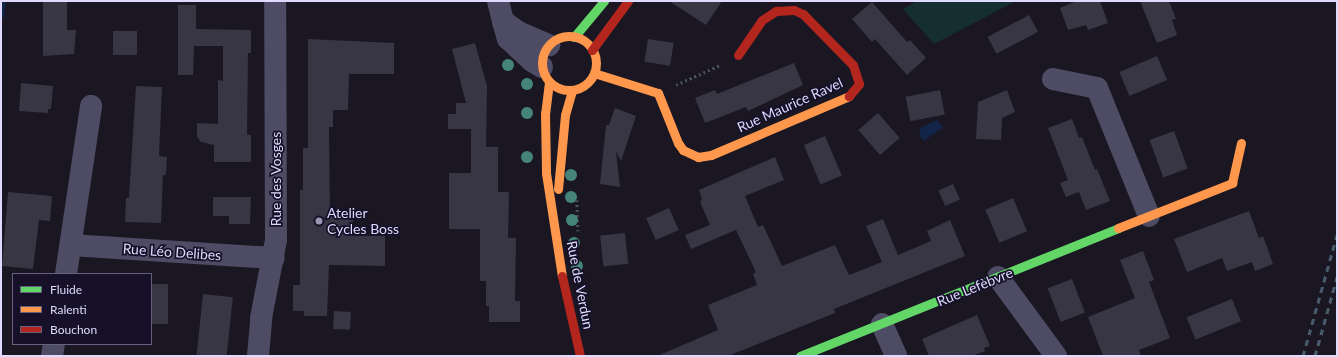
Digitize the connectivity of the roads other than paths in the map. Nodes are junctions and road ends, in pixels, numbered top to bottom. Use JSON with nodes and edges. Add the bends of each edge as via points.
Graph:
{"nodes":[{"id":1,"x":275,"y":1,"type":"edge"},
{"id":2,"x":604,"y":1,"type":"edge"},
{"id":3,"x":628,"y":1,"type":"edge"},
{"id":4,"x":501,"y":11,"type":"edge"},
{"id":5,"x":574,"y":37,"type":"junction"},
{"id":6,"x":549,"y":45,"type":"junction"},
{"id":7,"x":592,"y":50,"type":"junction"},
{"id":8,"x":738,"y":55,"type":"road end"},
{"id":9,"x":594,"y":73,"type":"junction"},
{"id":10,"x":546,"y":75,"type":"junction"},
{"id":11,"x":1053,"y":79,"type":"dead end"},
{"id":12,"x":572,"y":90,"type":"junction"},
{"id":13,"x":91,"y":106,"type":"dead end"},
{"id":14,"x":1241,"y":143,"type":"dead end"},
{"id":15,"x":1149,"y":216,"type":"junction"},
{"id":16,"x":554,"y":218,"type":"junction"},
{"id":17,"x":71,"y":245,"type":"junction"},
{"id":18,"x":274,"y":258,"type":"junction"},
{"id":19,"x":66,"y":273,"type":"edge"},
{"id":20,"x":998,"y":277,"type":"junction"},
{"id":21,"x":882,"y":324,"type":"junction"},
{"id":22,"x":54,"y":345,"type":"edge"},
{"id":23,"x":52,"y":356,"type":"edge"},
{"id":24,"x":258,"y":356,"type":"edge"},
{"id":25,"x":580,"y":356,"type":"edge"},
{"id":26,"x":800,"y":356,"type":"edge"},
{"id":27,"x":896,"y":356,"type":"edge"},
{"id":28,"x":1056,"y":356,"type":"edge"}],
"edges":[{"from":1,"to":18,"type":"street","name":"Rue des Vosges","via":[[277,201]]},
{"from":2,"to":5,"type":"street"},
{"from":3,"to":7,"type":"street"},
{"from":4,"to":6,"type":"street","via":[[518,32]]},
{"from":4,"to":10,"type":"street","via":[[508,39]]},
{"from":5,"to":6,"type":"street","via":[[565,37]]},
{"from":5,"to":7,"type":"street","via":[[582,40]]},
{"from":6,"to":10,"type":"street","via":[[544,52]]},
{"from":7,"to":9,"type":"street","via":[[595,59]]},
{"from":8,"to":9,"type":"street","name":"Rue Maurice Ravel","via":[[762,20],[776,11],[794,10],[803,14],[853,65],[859,84],[851,95],[711,155],[698,157],[683,150],[678,143],[658,93]]},
{"from":9,"to":12,"type":"street","via":[[585,84]]},
{"from":10,"to":12,"type":"street","via":[[560,88]]},
{"from":10,"to":16,"type":"street","name":"Rue de Verdun","via":[[546,173]]},
{"from":11,"to":15,"type":"street","via":[[1097,88]]},
{"from":12,"to":16,"type":"street","name":"Rue de Verdun","via":[[565,115]]},
{"from":13,"to":17,"type":"street"},
{"from":14,"to":15,"type":"street","name":"Rue Lefèbvre","via":[[1232,183]]},
{"from":15,"to":20,"type":"street","name":"Rue Lefèbvre"},
{"from":16,"to":25,"type":"street","name":"Rue de Verdun","via":[[565,295]]},
{"from":17,"to":18,"type":"street","name":"Rue Léo Delibes"},
{"from":17,"to":19,"type":"street"},
{"from":18,"to":24,"type":"street","name":"Rue des Vosges","via":[[263,303]]},
{"from":20,"to":21,"type":"street","name":"Rue Lefèbvre"},
{"from":20,"to":28,"type":"street"},
{"from":21,"to":26,"type":"street","name":"Rue Lefèbvre"},
{"from":21,"to":27,"type":"street"},
{"from":22,"to":23,"type":"street"}]}
